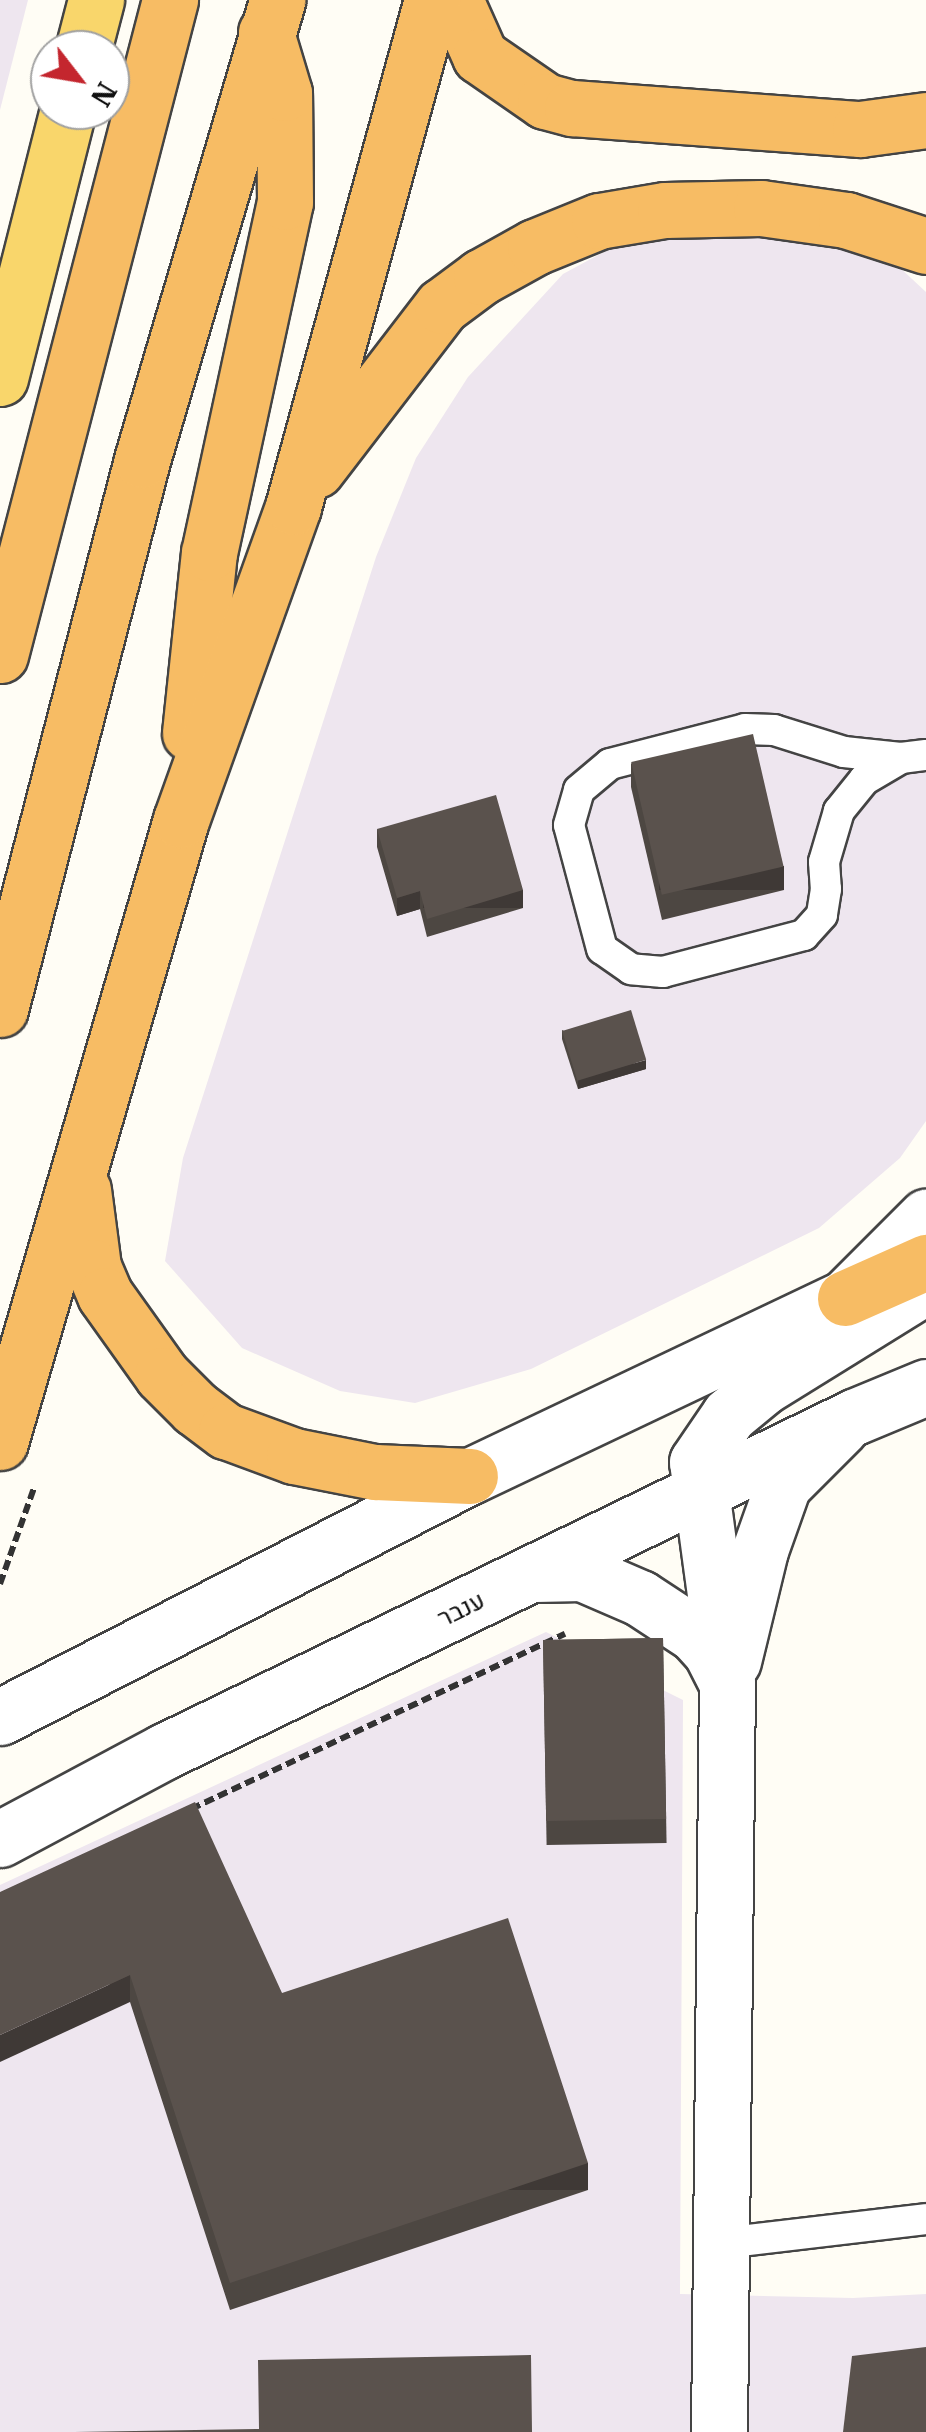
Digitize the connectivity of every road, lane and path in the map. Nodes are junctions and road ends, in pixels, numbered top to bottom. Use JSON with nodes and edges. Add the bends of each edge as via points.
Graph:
{"nodes":[{"id":1,"x":96,"y":0,"type":"edge"},
{"id":2,"x":170,"y":0,"type":"edge"},
{"id":3,"x":432,"y":0,"type":"edge"},
{"id":4,"x":455,"y":0,"type":"edge"},
{"id":5,"x":271,"y":16,"type":"edge"},
{"id":6,"x":88,"y":30,"type":"edge"},
{"id":7,"x":926,"y":120,"type":"edge"},
{"id":8,"x":63,"y":130,"type":"edge"},
{"id":9,"x":926,"y":246,"type":"edge"},
{"id":10,"x":0,"y":378,"type":"edge"},
{"id":11,"x":293,"y":506,"type":"junction"},
{"id":12,"x":0,"y":654,"type":"edge"},
{"id":13,"x":914,"y":756,"type":"edge"},
{"id":14,"x":181,"y":820,"type":"junction"},
{"id":15,"x":0,"y":1009,"type":"edge"},
{"id":16,"x":84,"y":1153,"type":"junction"},
{"id":17,"x":926,"y":1217,"type":"edge"},
{"id":18,"x":926,"y":1262,"type":"edge"},
{"id":19,"x":926,"y":1286,"type":"edge"},
{"id":20,"x":845,"y":1298,"type":"junction"},
{"id":21,"x":926,"y":1387,"type":"edge"},
{"id":22,"x":854,"y":1417,"type":"junction"},
{"id":23,"x":0,"y":1442,"type":"edge"},
{"id":24,"x":470,"y":1476,"type":"junction"},
{"id":25,"x":698,"y":1494,"type":"junction"},
{"id":26,"x":535,"y":1574,"type":"junction"},
{"id":27,"x":640,"y":1598,"type":"junction"},
{"id":28,"x":727,"y":1683,"type":"junction"},
{"id":29,"x":0,"y":1718,"type":"edge"},
{"id":30,"x":178,"y":1815,"type":"edge"},
{"id":31,"x":0,"y":1839,"type":"edge"},
{"id":32,"x":926,"y":2219,"type":"edge"},
{"id":33,"x":723,"y":2244,"type":"junction"},
{"id":34,"x":719,"y":2432,"type":"edge"}],
"edges":[{"from":1,"to":6,"type":"main road"},
{"from":2,"to":12,"type":"highway"},
{"from":3,"to":11,"type":"highway"},
{"from":4,"to":7,"type":"highway","via":[[480,56],[544,100],[572,108],[860,129]]},
{"from":5,"to":14,"type":"highway","via":[[284,94],[285,202],[208,553]]},
{"from":5,"to":15,"type":"highway","via":[[142,460]]},
{"from":8,"to":10,"type":"main road"},
{"from":9,"to":11,"type":"highway","via":[[846,220],[760,208],[598,220],[535,247],[442,306]]},
{"from":11,"to":14,"type":"highway"},
{"from":13,"to":13,"type":"lane","via":[[844,752],[745,728],[610,764],[580,790],[569,824],[602,949],[630,969],[662,972],[804,935],[822,915],[824,862],[839,811],[864,780]]},
{"from":14,"to":16,"type":"highway"},
{"from":16,"to":23,"type":"highway"},
{"from":16,"to":24,"type":"highway","via":[[89,1244],[105,1295],[162,1375],[195,1408],[226,1431],[294,1456],[375,1472]]},
{"from":17,"to":20,"type":"street"},
{"from":18,"to":20,"type":"highway"},
{"from":19,"to":25,"type":"street","via":[[763,1387],[730,1416],[697,1462]]},
{"from":20,"to":24,"type":"street"},
{"from":21,"to":22,"type":"street","name":"ענבר"},
{"from":22,"to":25,"type":"street","name":"ענבר"},
{"from":22,"to":28,"type":"street","via":[[783,1485]]},
{"from":24,"to":29,"type":"street"},
{"from":25,"to":26,"type":"street","name":"ענבר"},
{"from":25,"to":28,"type":"street"},
{"from":26,"to":27,"type":"street","via":[[582,1573]]},
{"from":26,"to":31,"type":"street","name":"ענבר"},
{"from":27,"to":28,"type":"street","via":[[695,1634]]},
{"from":27,"to":30,"type":"path"},
{"from":28,"to":33,"type":"street"},
{"from":32,"to":33,"type":"lane"},
{"from":33,"to":34,"type":"street"}]}
